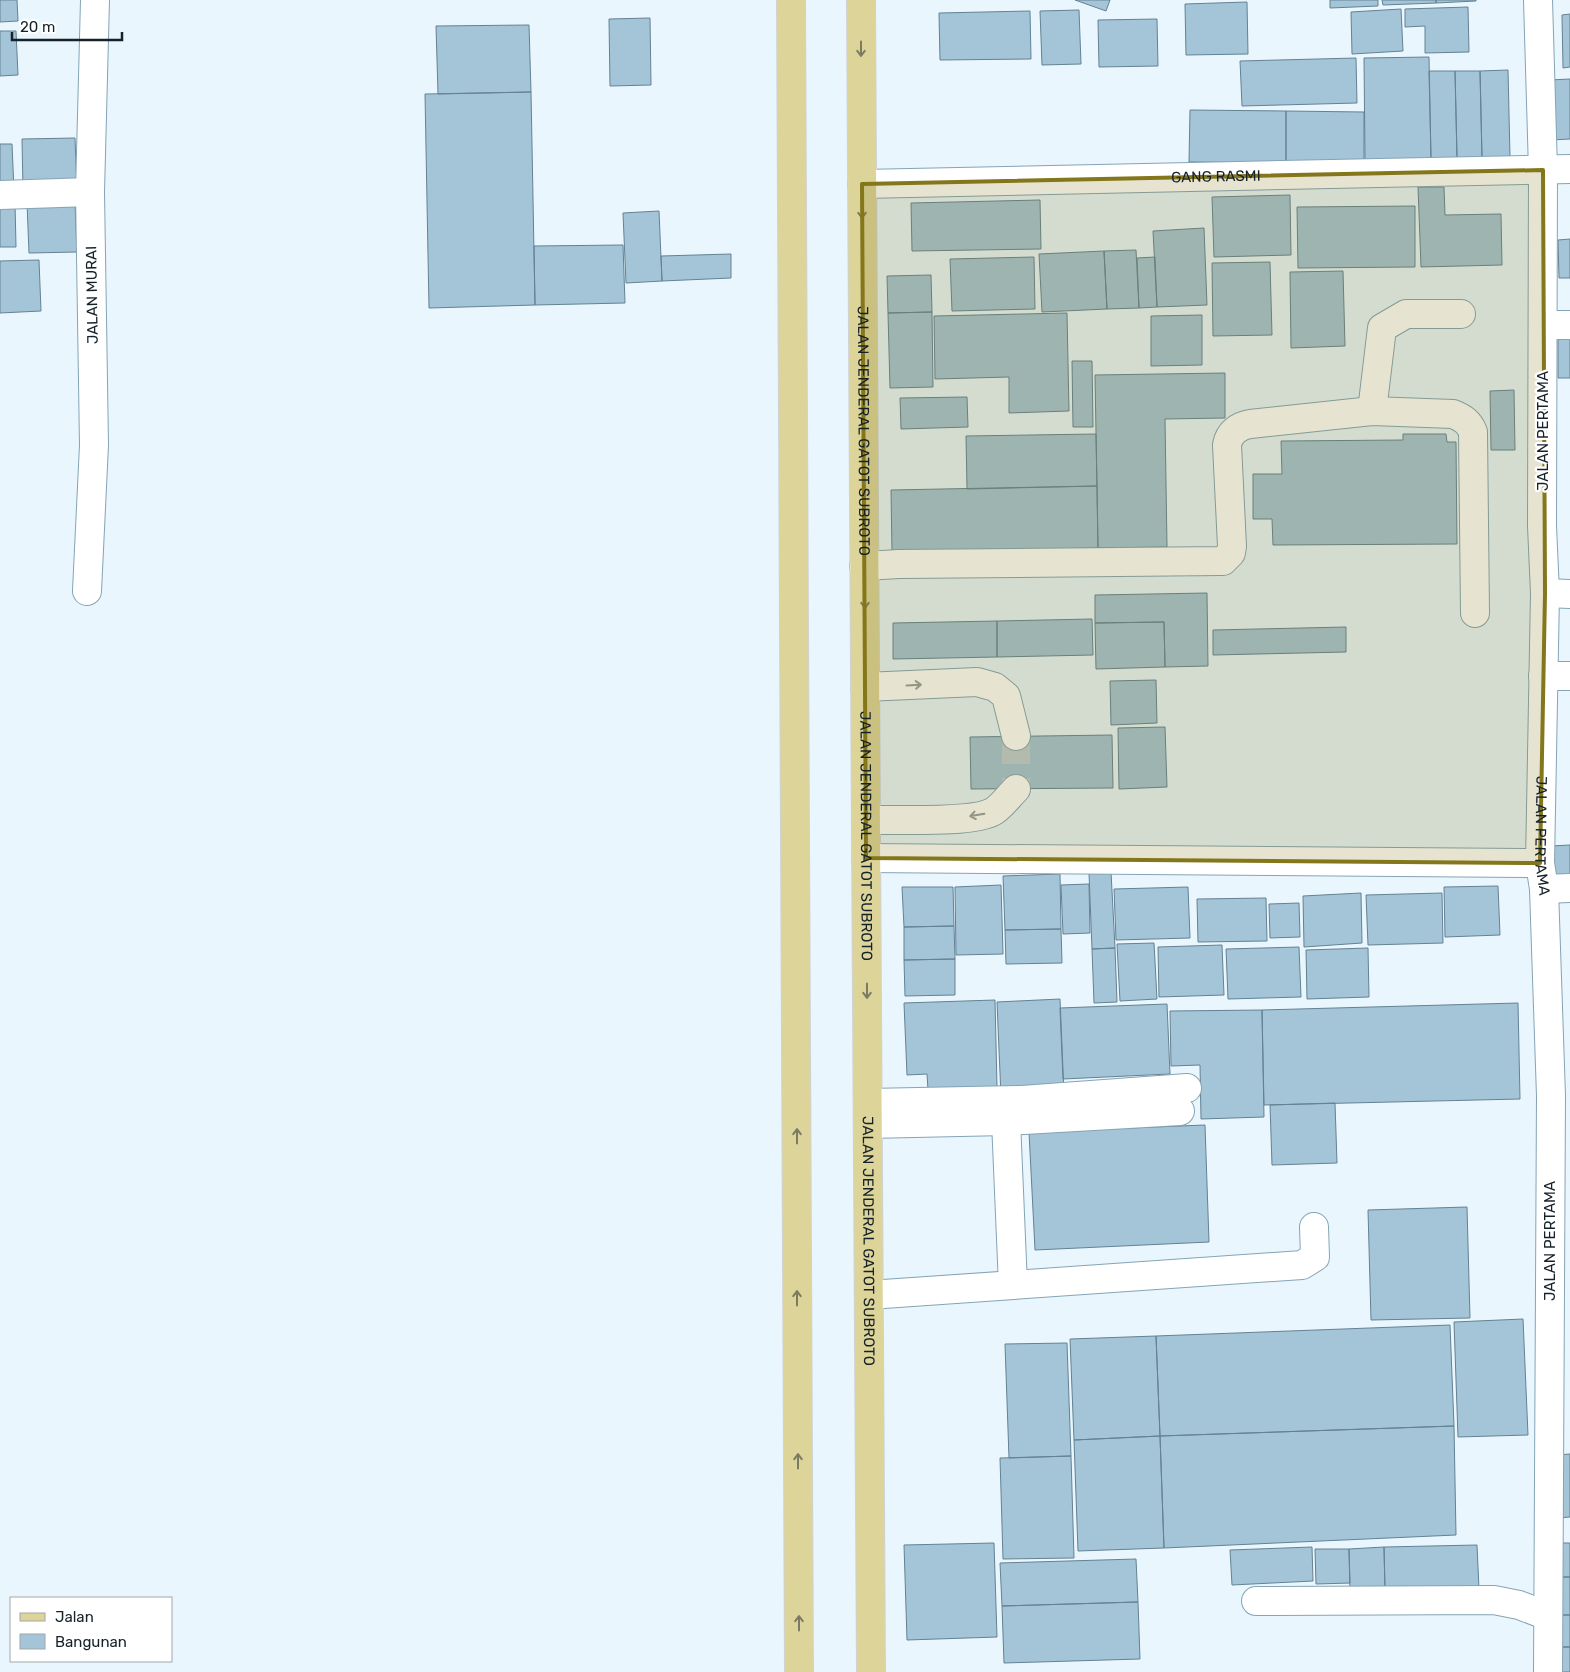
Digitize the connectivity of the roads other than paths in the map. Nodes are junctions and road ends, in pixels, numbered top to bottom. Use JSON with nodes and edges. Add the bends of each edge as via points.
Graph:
{"nodes":[{"id":1,"x":96,"y":0,"type":"edge"},
{"id":2,"x":791,"y":0,"type":"edge"},
{"id":3,"x":861,"y":0,"type":"edge"},
{"id":4,"x":1538,"y":0,"type":"edge"},
{"id":5,"x":1570,"y":169,"type":"edge"},
{"id":6,"x":1542,"y":170,"type":"junction"},
{"id":7,"x":862,"y":184,"type":"junction"},
{"id":8,"x":90,"y":192,"type":"junction"},
{"id":9,"x":0,"y":195,"type":"edge"},
{"id":10,"x":1461,"y":314,"type":"dead end"},
{"id":11,"x":1543,"y":325,"type":"junction"},
{"id":12,"x":1570,"y":325,"type":"edge"},
{"id":13,"x":1372,"y":411,"type":"junction"},
{"id":14,"x":864,"y":566,"type":"junction"},
{"id":15,"x":87,"y":591,"type":"dead end"},
{"id":16,"x":1558,"y":593,"type":"edge"},
{"id":17,"x":1475,"y":613,"type":"dead end"},
{"id":18,"x":1543,"y":676,"type":"junction"},
{"id":19,"x":1570,"y":676,"type":"edge"},
{"id":20,"x":865,"y":687,"type":"junction"},
{"id":21,"x":1016,"y":736,"type":"tunnel mouth"},
{"id":22,"x":1016,"y":789,"type":"dead end"},
{"id":23,"x":866,"y":820,"type":"junction"},
{"id":24,"x":866,"y":858,"type":"junction"},
{"id":25,"x":1551,"y":880,"type":"edge"},
{"id":26,"x":1560,"y":1095,"type":"edge"},
{"id":27,"x":868,"y":1113,"type":"junction"},
{"id":28,"x":1006,"y":1121,"type":"junction"},
{"id":29,"x":1314,"y":1227,"type":"dead end"},
{"id":30,"x":1012,"y":1285,"type":"junction"},
{"id":31,"x":868,"y":1295,"type":"junction"},
{"id":32,"x":1256,"y":1601,"type":"dead end"},
{"id":33,"x":1548,"y":1616,"type":"junction"},
{"id":34,"x":799,"y":1672,"type":"edge"},
{"id":35,"x":871,"y":1672,"type":"edge"},
{"id":36,"x":1548,"y":1672,"type":"edge"}],
"edges":[{"from":1,"to":8,"type":"street","name":"JALAN MURAI"},
{"from":34,"to":2,"type":"main road","one_way":true},
{"from":3,"to":7,"type":"main road","name":"JALAN JENDERAL GATOT SUBROTO","one_way":true},
{"from":4,"to":6,"type":"street","name":"JALAN PERTAMA"},
{"from":5,"to":6,"type":"street","name":"GANG RASMI"},
{"from":6,"to":7,"type":"street","name":"GANG RASMI"},
{"from":6,"to":11,"type":"street","name":"JALAN PERTAMA"},
{"from":7,"to":14,"type":"main road","name":"JALAN JENDERAL GATOT SUBROTO","one_way":true},
{"from":8,"to":9,"type":"street"},
{"from":8,"to":15,"type":"street","name":"JALAN MURAI","via":[[94,445]]},
{"from":10,"to":13,"type":"street","via":[[1406,314],[1382,328]]},
{"from":11,"to":12,"type":"street"},
{"from":11,"to":16,"type":"street","name":"JALAN PERTAMA","via":[[1542,526]]},
{"from":13,"to":14,"type":"street","via":[[1250,424],[1236,429],[1227,445],[1232,546],[1231,553],[1223,561]]},
{"from":13,"to":17,"type":"street","via":[[1453,414],[1470,424],[1473,432]]},
{"from":14,"to":20,"type":"main road","name":"JALAN JENDERAL GATOT SUBROTO","one_way":true},
{"from":16,"to":18,"type":"street","name":"JALAN PERTAMA"},
{"from":18,"to":19,"type":"street"},
{"from":18,"to":25,"type":"street","name":"JALAN PERTAMA"},
{"from":20,"to":21,"type":"street","one_way":true,"via":[[977,682],[995,687],[1006,696]]},
{"from":20,"to":23,"type":"main road","name":"JALAN JENDERAL GATOT SUBROTO"},
{"from":22,"to":23,"type":"street","one_way":true,"via":[[994,811],[985,814],[964,818]]},
{"from":23,"to":24,"type":"main road","name":"JALAN JENDERAL GATOT SUBROTO"},
{"from":24,"to":25,"type":"street"},
{"from":24,"to":27,"type":"main road","name":"JALAN JENDERAL GATOT SUBROTO","one_way":true},
{"from":25,"to":26,"type":"street","name":"JALAN PERTAMA"},
{"from":26,"to":33,"type":"street","name":"JALAN PERTAMA"},
{"from":27,"to":28,"type":"street"},
{"from":27,"to":28,"type":"street","via":[[1022,1100],[1184,1100]]},
{"from":27,"to":31,"type":"main road","name":"JALAN JENDERAL GATOT SUBROTO"},
{"from":28,"to":30,"type":"street"},
{"from":29,"to":30,"type":"street","via":[[1315,1257],[1302,1265]]},
{"from":30,"to":31,"type":"street"},
{"from":31,"to":35,"type":"main road","name":"JALAN JENDERAL GATOT SUBROTO"},
{"from":32,"to":33,"type":"street","via":[[1494,1600]]},
{"from":33,"to":36,"type":"street","name":"JALAN PERTAMA"}]}
